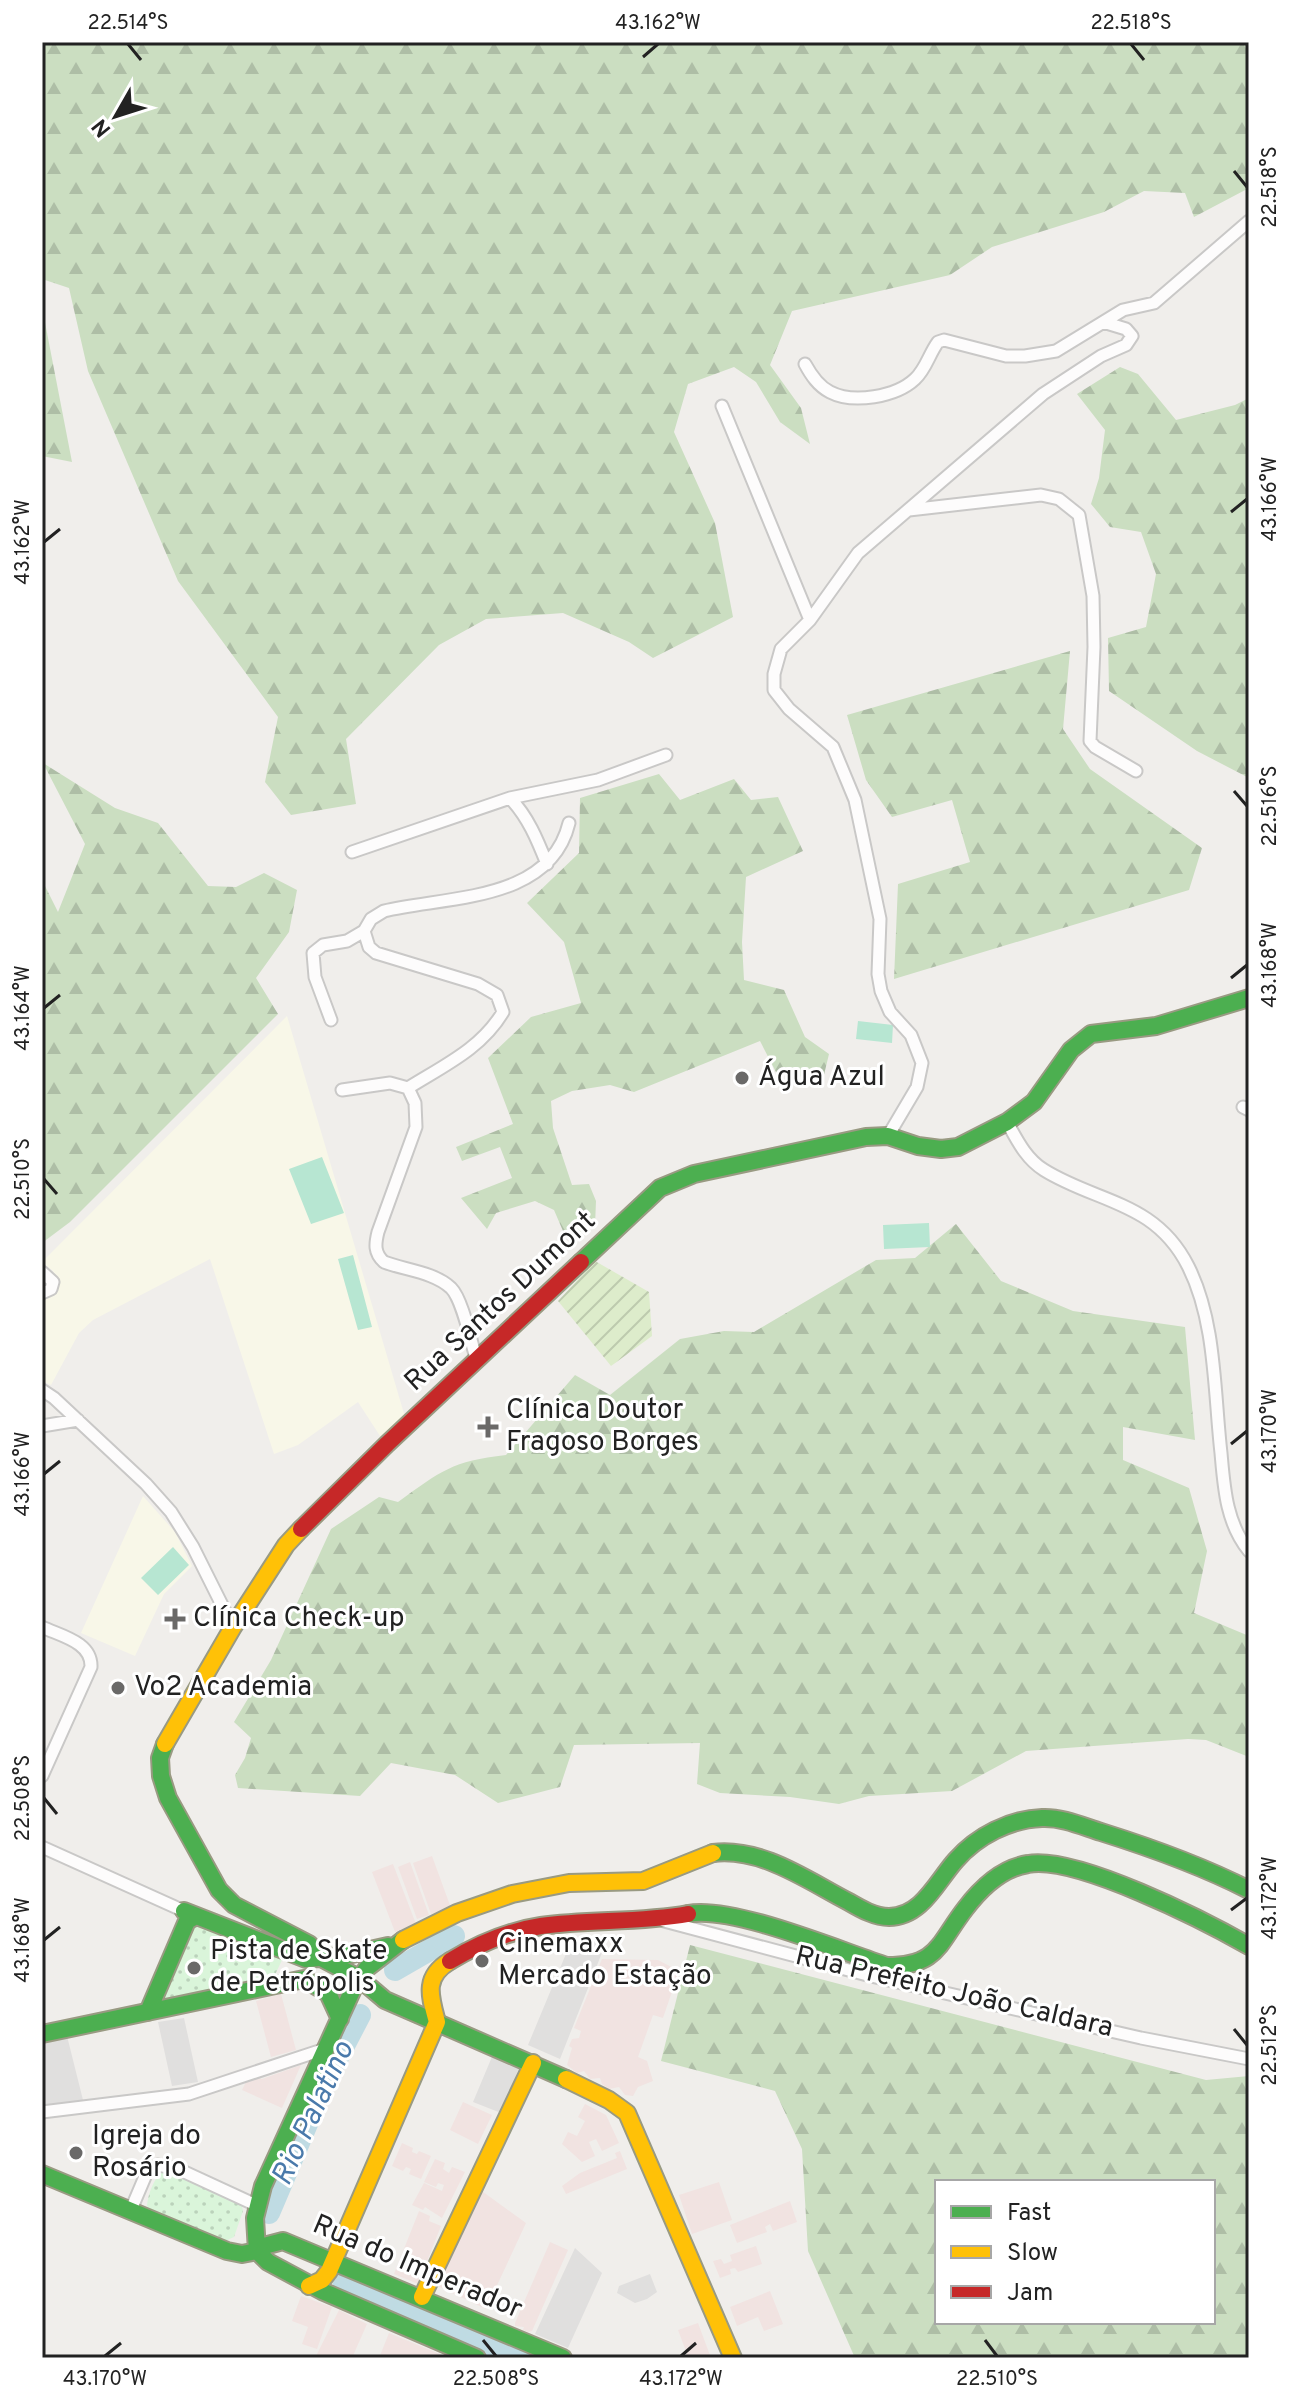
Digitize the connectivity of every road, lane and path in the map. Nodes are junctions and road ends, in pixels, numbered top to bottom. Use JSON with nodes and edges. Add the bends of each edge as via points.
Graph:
{"nodes":[{"id":1,"x":1249,"y":221,"type":"edge"},
{"id":2,"x":1103,"y":322,"type":"junction"},
{"id":3,"x":805,"y":364,"type":"dead end"},
{"id":4,"x":722,"y":406,"type":"dead end"},
{"id":5,"x":909,"y":510,"type":"junction"},
{"id":6,"x":810,"y":620,"type":"junction"},
{"id":7,"x":666,"y":755,"type":"dead end"},
{"id":8,"x":1136,"y":771,"type":"dead end"},
{"id":9,"x":510,"y":798,"type":"junction"},
{"id":10,"x":569,"y":823,"type":"dead end"},
{"id":11,"x":352,"y":852,"type":"dead end"},
{"id":12,"x":547,"y":864,"type":"junction"},
{"id":13,"x":364,"y":931,"type":"junction"},
{"id":14,"x":1249,"y":998,"type":"edge"},
{"id":15,"x":331,"y":1020,"type":"dead end"},
{"id":16,"x":408,"y":1088,"type":"junction"},
{"id":17,"x":342,"y":1090,"type":"dead end"},
{"id":18,"x":1007,"y":1122,"type":"junction"},
{"id":19,"x":888,"y":1136,"type":"junction"},
{"id":20,"x":42,"y":1272,"type":"edge"},
{"id":21,"x":42,"y":1293,"type":"edge"},
{"id":22,"x":477,"y":1361,"type":"junction"},
{"id":23,"x":42,"y":1390,"type":"edge"},
{"id":24,"x":78,"y":1420,"type":"junction"},
{"id":25,"x":42,"y":1426,"type":"edge"},
{"id":26,"x":1249,"y":1551,"type":"edge"},
{"id":27,"x":42,"y":1627,"type":"edge"},
{"id":28,"x":233,"y":1627,"type":"junction"},
{"id":29,"x":42,"y":1776,"type":"edge"},
{"id":30,"x":42,"y":1847,"type":"edge"},
{"id":31,"x":1249,"y":1890,"type":"edge"},
{"id":32,"x":189,"y":1916,"type":"junction"},
{"id":33,"x":660,"y":1919,"type":"junction"},
{"id":34,"x":397,"y":1943,"type":"junction"},
{"id":35,"x":1249,"y":1946,"type":"edge"},
{"id":36,"x":292,"y":1955,"type":"junction"},
{"id":37,"x":321,"y":1958,"type":"junction"},
{"id":38,"x":359,"y":1978,"type":"junction"},
{"id":39,"x":297,"y":1980,"type":"junction"},
{"id":40,"x":385,"y":2000,"type":"junction"},
{"id":41,"x":148,"y":2012,"type":"junction"},
{"id":42,"x":342,"y":2014,"type":"junction"},
{"id":43,"x":437,"y":2022,"type":"junction"},
{"id":44,"x":42,"y":2034,"type":"edge"},
{"id":45,"x":325,"y":2049,"type":"junction"},
{"id":46,"x":1249,"y":2059,"type":"edge"},
{"id":47,"x":533,"y":2063,"type":"junction"},
{"id":48,"x":42,"y":2112,"type":"edge"},
{"id":49,"x":42,"y":2174,"type":"edge"},
{"id":50,"x":256,"y":2205,"type":"junction"},
{"id":51,"x":130,"y":2212,"type":"junction"},
{"id":52,"x":257,"y":2251,"type":"junction"},
{"id":53,"x":338,"y":2263,"type":"junction"},
{"id":54,"x":309,"y":2286,"type":"junction"},
{"id":55,"x":333,"y":2295,"type":"junction"},
{"id":56,"x":422,"y":2297,"type":"junction"},
{"id":57,"x":477,"y":2358,"type":"edge"},
{"id":58,"x":563,"y":2358,"type":"edge"},
{"id":59,"x":733,"y":2358,"type":"edge"}],
"edges":[{"from":1,"to":2,"type":"street","via":[[1154,303],[1123,310]]},
{"from":2,"to":3,"type":"street","via":[[1056,351],[1025,356],[988,353],[944,340],[913,381],[882,394],[839,396],[816,382]]},
{"from":2,"to":5,"type":"street","via":[[1126,329],[1132,336],[1126,345],[1043,394]]},
{"from":4,"to":6,"type":"street"},
{"from":5,"to":6,"type":"street","via":[[858,553]]},
{"from":5,"to":8,"type":"street","via":[[1041,495],[1059,499],[1079,515],[1093,596],[1090,741]]},
{"from":6,"to":19,"type":"street","via":[[781,649],[774,690],[833,747],[855,800],[877,903],[881,991],[890,1012],[911,1035],[922,1063],[917,1087]]},
{"from":7,"to":9,"type":"street","via":[[598,780]]},
{"from":9,"to":11,"type":"street"},
{"from":9,"to":12,"type":"street","via":[[532,828]]},
{"from":10,"to":12,"type":"street","via":[[565,840]]},
{"from":12,"to":13,"type":"street","via":[[499,890],[384,911]]},
{"from":13,"to":15,"type":"street","via":[[313,953],[315,977]]},
{"from":13,"to":16,"type":"street","via":[[376,953],[478,984],[497,995],[501,1004],[503,1012],[493,1029],[472,1048]]},
{"from":14,"to":18,"type":"main road","name":"Rua Santos Dumont","via":[[1156,1026],[1091,1034],[1071,1050],[1034,1102]]},
{"from":16,"to":17,"type":"street","via":[[390,1083]]},
{"from":16,"to":22,"type":"street","via":[[416,1127],[378,1232],[378,1256],[452,1289]]},
{"from":18,"to":19,"type":"main road","name":"Rua Santos Dumont","via":[[958,1147],[941,1149]]},
{"from":18,"to":26,"type":"street","via":[[1023,1151],[1043,1170],[1150,1220],[1187,1265],[1201,1300],[1210,1347],[1225,1493],[1236,1532]]},
{"from":19,"to":22,"type":"main road","name":"Rua Santos Dumont","via":[[694,1174],[660,1188]]},
{"from":20,"to":21,"type":"street","via":[[53,1282]]},
{"from":22,"to":28,"type":"main road","name":"Rua Santos Dumont","via":[[312,1517],[278,1556]]},
{"from":23,"to":24,"type":"street"},
{"from":24,"to":25,"type":"street"},
{"from":24,"to":28,"type":"street","via":[[171,1512]]},
{"from":27,"to":29,"type":"street","via":[[78,1643],[92,1660]]},
{"from":28,"to":37,"type":"main road","name":"Rua Santos Dumont","via":[[166,1741],[161,1776],[168,1798],[225,1898],[309,1944]]},
{"from":30,"to":32,"type":"street"},
{"from":31,"to":34,"type":"main road","via":[[1133,1842],[1068,1820],[1045,1818],[1022,1820],[978,1841],[961,1853],[916,1907],[890,1918],[782,1868],[713,1852],[643,1881],[561,1883],[496,1898]]},
{"from":32,"to":36,"type":"main road"},
{"from":32,"to":41,"type":"main road"},
{"from":33,"to":35,"type":"main road","via":[[702,1911],[738,1917],[887,1966],[908,1966],[932,1955],[983,1887],[1033,1863],[1057,1865],[1107,1882]]},
{"from":33,"to":43,"type":"main road","via":[[540,1926],[482,1942],[441,1966],[431,1978],[428,1990]]},
{"from":33,"to":46,"type":"street","name":"Rua Prefeito João Caldara","via":[[871,1976]]},
{"from":34,"to":37,"type":"main road"},
{"from":34,"to":38,"type":"main road"},
{"from":36,"to":37,"type":"main road"},
{"from":36,"to":39,"type":"main road","via":[[299,1967]]},
{"from":37,"to":38,"type":"main road"},
{"from":37,"to":39,"type":"main road","via":[[312,1975]]},
{"from":38,"to":40,"type":"main road"},
{"from":38,"to":42,"type":"main road"},
{"from":39,"to":41,"type":"main road"},
{"from":39,"to":42,"type":"main road","via":[[320,1984]]},
{"from":40,"to":42,"type":"main road","via":[[361,2002]]},
{"from":40,"to":43,"type":"main road"},
{"from":41,"to":44,"type":"main road"},
{"from":42,"to":45,"type":"main road"},
{"from":43,"to":47,"type":"main road"},
{"from":43,"to":53,"type":"main road"},
{"from":45,"to":48,"type":"street","via":[[189,2094]]},
{"from":45,"to":50,"type":"main road"},
{"from":47,"to":56,"type":"main road"},
{"from":47,"to":59,"type":"main road","via":[[627,2113]]},
{"from":49,"to":51,"type":"main road"},
{"from":50,"to":51,"type":"street","via":[[158,2165],[147,2172]]},
{"from":50,"to":52,"type":"main road"},
{"from":51,"to":52,"type":"main road","via":[[227,2251]]},
{"from":52,"to":53,"type":"main road","name":"Rua do Imperador","via":[[283,2241]]},
{"from":52,"to":54,"type":"main road","name":"Rua do Imperador","via":[[260,2259]]},
{"from":53,"to":54,"type":"main road","via":[[325,2280]]},
{"from":53,"to":55,"type":"main road"},
{"from":53,"to":56,"type":"main road","name":"Rua do Imperador"},
{"from":54,"to":55,"type":"main road","name":"Rua do Imperador"},
{"from":55,"to":57,"type":"main road","name":"Rua do Imperador"},
{"from":56,"to":58,"type":"main road","name":"Rua do Imperador"}]}
